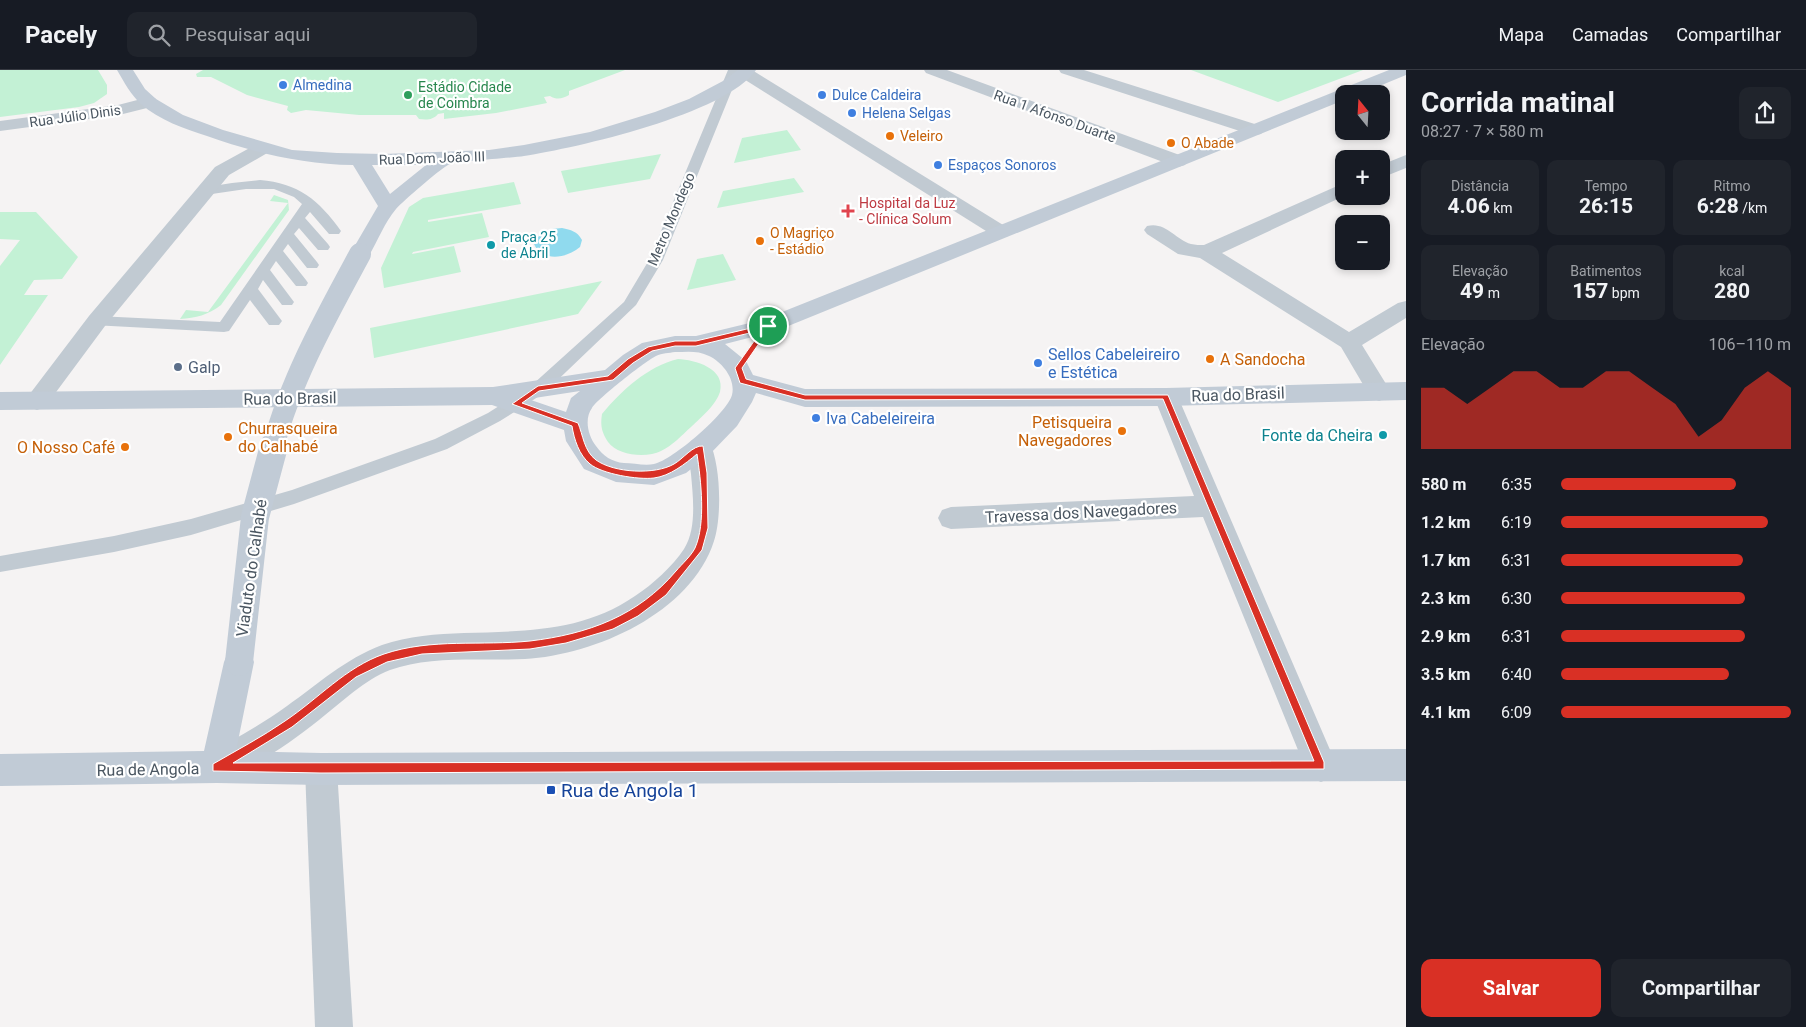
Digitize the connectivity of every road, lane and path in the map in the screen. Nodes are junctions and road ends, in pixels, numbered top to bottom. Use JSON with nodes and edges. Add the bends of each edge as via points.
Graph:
{"nodes":[{"id":1,"x":125,"y":70,"type":"edge"},
{"id":2,"x":932,"y":70,"type":"edge"},
{"id":3,"x":1067,"y":70,"type":"edge"},
{"id":4,"x":1403,"y":70,"type":"edge"},
{"id":5,"x":739,"y":75,"type":"edge"},
{"id":6,"x":1366,"y":85,"type":"edge"},
{"id":7,"x":1335,"y":98,"type":"edge"},
{"id":8,"x":149,"y":102,"type":"junction"},
{"id":9,"x":0,"y":126,"type":"edge"},
{"id":10,"x":1255,"y":130,"type":"junction"},
{"id":11,"x":262,"y":148,"type":"junction"},
{"id":12,"x":359,"y":160,"type":"junction"},
{"id":13,"x":443,"y":160,"type":"junction"},
{"id":14,"x":1406,"y":160,"type":"edge"},
{"id":15,"x":1178,"y":161,"type":"junction"},
{"id":16,"x":1390,"y":168,"type":"edge"},
{"id":17,"x":205,"y":191,"type":"junction"},
{"id":18,"x":1335,"y":193,"type":"edge"},
{"id":19,"x":309,"y":203,"type":"junction"},
{"id":20,"x":388,"y":206,"type":"junction"},
{"id":21,"x":298,"y":218,"type":"junction"},
{"id":22,"x":1154,"y":230,"type":"dead end"},
{"id":23,"x":334,"y":231,"type":"dead end"},
{"id":24,"x":1001,"y":232,"type":"junction"},
{"id":25,"x":287,"y":234,"type":"junction"},
{"id":26,"x":323,"y":247,"type":"dead end"},
{"id":27,"x":276,"y":251,"type":"junction"},
{"id":28,"x":1206,"y":252,"type":"junction"},
{"id":29,"x":312,"y":265,"type":"dead end"},
{"id":30,"x":263,"y":270,"type":"junction"},
{"id":31,"x":301,"y":283,"type":"dead end"},
{"id":32,"x":250,"y":289,"type":"junction"},
{"id":33,"x":287,"y":302,"type":"dead end"},
{"id":34,"x":1406,"y":308,"type":"edge"},
{"id":35,"x":97,"y":321,"type":"junction"},
{"id":36,"x":274,"y":321,"type":"dead end"},
{"id":37,"x":768,"y":326,"type":"junction"},
{"id":38,"x":1349,"y":342,"type":"junction"},
{"id":39,"x":696,"y":344,"type":"junction"},
{"id":40,"x":740,"y":374,"type":"junction"},
{"id":41,"x":610,"y":378,"type":"junction"},
{"id":42,"x":538,"y":389,"type":"junction"},
{"id":43,"x":1406,"y":391,"type":"edge"},
{"id":44,"x":1378,"y":392,"type":"junction"},
{"id":45,"x":493,"y":396,"type":"junction"},
{"id":46,"x":1166,"y":397,"type":"junction"},
{"id":47,"x":0,"y":401,"type":"edge"},
{"id":48,"x":36,"y":401,"type":"junction"},
{"id":49,"x":516,"y":404,"type":"junction"},
{"id":50,"x":575,"y":424,"type":"junction"},
{"id":51,"x":700,"y":448,"type":"junction"},
{"id":52,"x":1212,"y":506,"type":"junction"},
{"id":53,"x":951,"y":518,"type":"dead end"},
{"id":54,"x":0,"y":564,"type":"edge"},
{"id":55,"x":1406,"y":765,"type":"edge"},
{"id":56,"x":1320,"y":766,"type":"junction"},
{"id":57,"x":217,"y":767,"type":"junction"},
{"id":58,"x":321,"y":769,"type":"junction"},
{"id":59,"x":0,"y":770,"type":"edge"},
{"id":60,"x":334,"y":1027,"type":"edge"}],
"edges":[{"from":1,"to":8,"type":"main road","name":"Rua Dom João III"},
{"from":2,"to":15,"type":"street","name":"Rua 1 Afonso Duarte"},
{"from":3,"to":10,"type":"street"},
{"from":4,"to":6,"type":"main road"},
{"from":5,"to":13,"type":"main road","name":"Rua Dom João III","via":[[673,112],[631,127],[589,139],[510,154]]},
{"from":5,"to":24,"type":"street"},
{"from":5,"to":42,"type":"lane","name":"Metro Mondego","via":[[662,245],[629,305]]},
{"from":7,"to":10,"type":"main road"},
{"from":8,"to":9,"type":"street","name":"Rua Júlio Dinis","via":[[119,110]]},
{"from":8,"to":11,"type":"main road","name":"Rua Dom João III","via":[[208,131]]},
{"from":10,"to":15,"type":"main road"},
{"from":11,"to":12,"type":"main road","name":"Rua Dom João III","via":[[292,155]]},
{"from":11,"to":17,"type":"street","via":[[222,171]]},
{"from":12,"to":13,"type":"main road","name":"Rua Dom João III"},
{"from":12,"to":20,"type":"main road"},
{"from":13,"to":20,"type":"main road"},
{"from":14,"to":16,"type":"street"},
{"from":15,"to":24,"type":"main road"},
{"from":17,"to":19,"type":"lane","via":[[232,186],[271,185],[299,192]]},
{"from":17,"to":35,"type":"street"},
{"from":18,"to":28,"type":"street"},
{"from":19,"to":21,"type":"lane"},
{"from":19,"to":23,"type":"lane"},
{"from":20,"to":57,"type":"main road","name":"Viaduto do Calhabé","bridge":true,"via":[[328,313],[299,376],[278,434],[256,517],[238,662]]},
{"from":21,"to":25,"type":"lane"},
{"from":21,"to":26,"type":"lane"},
{"from":22,"to":28,"type":"street","via":[[1185,249]]},
{"from":24,"to":37,"type":"main road"},
{"from":25,"to":27,"type":"lane"},
{"from":25,"to":29,"type":"lane"},
{"from":27,"to":30,"type":"lane"},
{"from":27,"to":31,"type":"lane"},
{"from":28,"to":38,"type":"street"},
{"from":30,"to":32,"type":"lane"},
{"from":30,"to":33,"type":"lane"},
{"from":32,"to":35,"type":"lane","via":[[224,327]]},
{"from":32,"to":36,"type":"lane"},
{"from":34,"to":38,"type":"street"},
{"from":35,"to":48,"type":"street"},
{"from":37,"to":39,"type":"main road"},
{"from":37,"to":40,"type":"main road"},
{"from":38,"to":44,"type":"street"},
{"from":39,"to":40,"type":"main road","name":"Rua do Brasil","via":[[717,350]]},
{"from":39,"to":41,"type":"main road","name":"Rua do Brasil","via":[[650,349]]},
{"from":40,"to":46,"type":"main road","name":"Rua do Brasil","via":[[805,398]]},
{"from":40,"to":51,"type":"main road","via":[[744,396],[728,420]]},
{"from":41,"to":42,"type":"main road"},
{"from":41,"to":50,"type":"main road","name":"Rua do Brasil","via":[[580,404]]},
{"from":42,"to":45,"type":"main road"},
{"from":42,"to":49,"type":"lane","name":"Metro Mondego"},
{"from":43,"to":44,"type":"main road","name":"Rua do Brasil"},
{"from":44,"to":46,"type":"main road","name":"Rua do Brasil"},
{"from":45,"to":48,"type":"main road","name":"Rua do Brasil"},
{"from":45,"to":49,"type":"main road","name":"Rua do Brasil"},
{"from":46,"to":52,"type":"street"},
{"from":47,"to":48,"type":"main road","name":"Rua do Brasil"},
{"from":49,"to":50,"type":"main road","name":"Rua do Brasil"},
{"from":49,"to":54,"type":"lane","name":"Metro Mondego","via":[[441,444],[294,497],[191,527]]},
{"from":50,"to":51,"type":"main road","via":[[578,441],[593,462],[616,472],[654,475],[677,466]]},
{"from":51,"to":57,"type":"street","via":[[705,504],[704,528],[698,550],[663,592],[635,613],[610,626],[566,639],[530,645],[422,650],[385,658],[353,674],[288,724]]},
{"from":52,"to":53,"type":"street","name":"Travessa dos Navegadores"},
{"from":52,"to":56,"type":"street"},
{"from":55,"to":56,"type":"main road","name":"Rua de Angola"},
{"from":56,"to":58,"type":"main road","name":"Rua de Angola"},
{"from":57,"to":58,"type":"main road","name":"Rua de Angola"},
{"from":57,"to":59,"type":"main road","name":"Rua de Angola"},
{"from":58,"to":60,"type":"street"}]}
